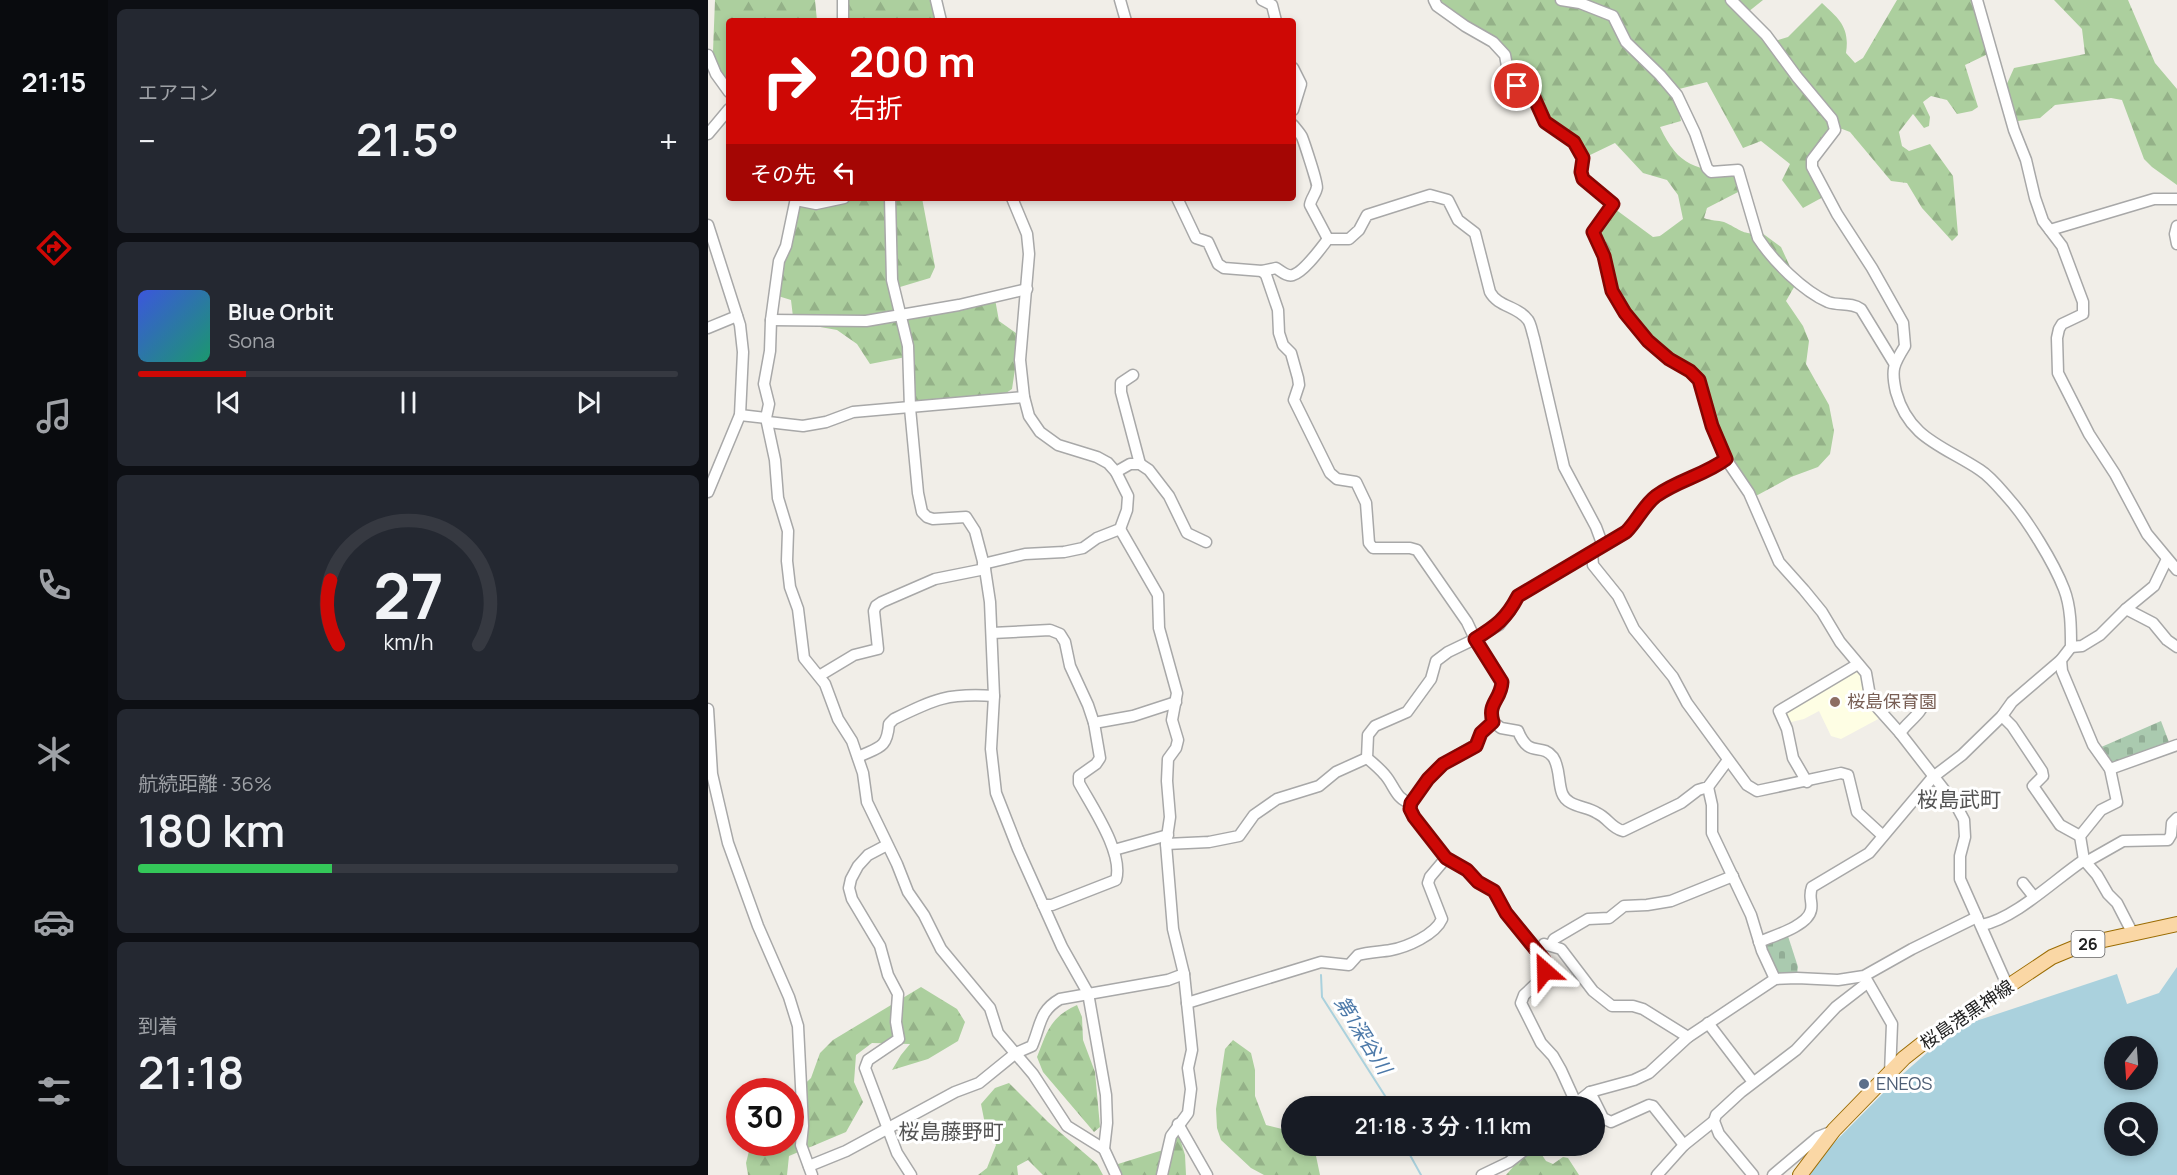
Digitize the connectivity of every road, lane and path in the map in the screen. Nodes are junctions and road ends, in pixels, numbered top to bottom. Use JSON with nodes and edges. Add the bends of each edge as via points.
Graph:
{"nodes":[{"id":1,"x":843,"y":0,"type":"edge"},
{"id":2,"x":936,"y":0,"type":"edge"},
{"id":3,"x":1120,"y":0,"type":"edge"},
{"id":4,"x":1262,"y":0,"type":"edge"},
{"id":5,"x":1434,"y":0,"type":"edge"},
{"id":6,"x":1561,"y":0,"type":"edge"},
{"id":7,"x":1731,"y":0,"type":"edge"},
{"id":8,"x":1977,"y":0,"type":"edge"},
{"id":9,"x":843,"y":18,"type":"edge"},
{"id":10,"x":940,"y":18,"type":"edge"},
{"id":11,"x":1125,"y":18,"type":"edge"},
{"id":12,"x":1275,"y":18,"type":"edge"},
{"id":13,"x":708,"y":55,"type":"edge"},
{"id":14,"x":1296,"y":74,"type":"edge"},
{"id":15,"x":726,"y":88,"type":"edge"},
{"id":16,"x":1296,"y":100,"type":"edge"},
{"id":17,"x":726,"y":113,"type":"edge"},
{"id":18,"x":1296,"y":129,"type":"edge"},
{"id":19,"x":708,"y":134,"type":"edge"},
{"id":20,"x":2177,"y":199,"type":"edge"},
{"id":21,"x":796,"y":201,"type":"edge"},
{"id":22,"x":804,"y":201,"type":"edge"},
{"id":23,"x":830,"y":201,"type":"edge"},
{"id":24,"x":890,"y":201,"type":"edge"},
{"id":25,"x":1013,"y":201,"type":"edge"},
{"id":26,"x":1178,"y":201,"type":"edge"},
{"id":27,"x":708,"y":225,"type":"edge"},
{"id":28,"x":2177,"y":226,"type":"edge"},
{"id":29,"x":2050,"y":230,"type":"junction"},
{"id":30,"x":1329,"y":239,"type":"junction"},
{"id":31,"x":2177,"y":244,"type":"edge"},
{"id":32,"x":1262,"y":271,"type":"junction"},
{"id":33,"x":1027,"y":289,"type":"junction"},
{"id":34,"x":737,"y":316,"type":"junction"},
{"id":35,"x":901,"y":316,"type":"junction"},
{"id":36,"x":771,"y":320,"type":"junction"},
{"id":37,"x":708,"y":328,"type":"edge"},
{"id":38,"x":1894,"y":363,"type":"junction"},
{"id":39,"x":1133,"y":375,"type":"dead end"},
{"id":40,"x":1024,"y":397,"type":"junction"},
{"id":41,"x":910,"y":408,"type":"junction"},
{"id":42,"x":740,"y":415,"type":"junction"},
{"id":43,"x":767,"y":420,"type":"junction"},
{"id":44,"x":1726,"y":459,"type":"junction"},
{"id":45,"x":1140,"y":464,"type":"junction"},
{"id":46,"x":1116,"y":472,"type":"junction"},
{"id":47,"x":708,"y":492,"type":"edge"},
{"id":48,"x":1120,"y":529,"type":"junction"},
{"id":49,"x":1206,"y":542,"type":"dead end"},
{"id":50,"x":1603,"y":546,"type":"junction"},
{"id":51,"x":1592,"y":553,"type":"junction"},
{"id":52,"x":2167,"y":559,"type":"junction"},
{"id":53,"x":984,"y":566,"type":"junction"},
{"id":54,"x":2177,"y":570,"type":"edge"},
{"id":55,"x":2126,"y":609,"type":"junction"},
{"id":56,"x":992,"y":633,"type":"junction"},
{"id":57,"x":1475,"y":639,"type":"junction"},
{"id":58,"x":2071,"y":647,"type":"junction"},
{"id":59,"x":2177,"y":647,"type":"edge"},
{"id":60,"x":2061,"y":660,"type":"junction"},
{"id":61,"x":1858,"y":664,"type":"junction"},
{"id":62,"x":819,"y":676,"type":"junction"},
{"id":63,"x":994,"y":696,"type":"junction"},
{"id":64,"x":1925,"y":700,"type":"dead end"},
{"id":65,"x":1176,"y":702,"type":"junction"},
{"id":66,"x":708,"y":709,"type":"edge"},
{"id":67,"x":2002,"y":716,"type":"junction"},
{"id":68,"x":1493,"y":722,"type":"junction"},
{"id":69,"x":1094,"y":723,"type":"junction"},
{"id":70,"x":1900,"y":733,"type":"junction"},
{"id":71,"x":2177,"y":745,"type":"edge"},
{"id":72,"x":858,"y":757,"type":"junction"},
{"id":73,"x":1365,"y":758,"type":"junction"},
{"id":74,"x":1728,"y":760,"type":"junction"},
{"id":75,"x":2110,"y":769,"type":"junction"},
{"id":76,"x":1933,"y":777,"type":"junction"},
{"id":77,"x":1807,"y":782,"type":"junction"},
{"id":78,"x":1708,"y":787,"type":"junction"},
{"id":79,"x":1411,"y":803,"type":"junction"},
{"id":80,"x":2177,"y":818,"type":"edge"},
{"id":81,"x":1882,"y":835,"type":"junction"},
{"id":82,"x":2080,"y":836,"type":"junction"},
{"id":83,"x":1167,"y":839,"type":"junction"},
{"id":84,"x":887,"y":844,"type":"junction"},
{"id":85,"x":1114,"y":850,"type":"junction"},
{"id":86,"x":1446,"y":858,"type":"junction"},
{"id":87,"x":2085,"y":861,"type":"junction"},
{"id":88,"x":1733,"y":876,"type":"junction"},
{"id":89,"x":2023,"y":883,"type":"dead end"},
{"id":90,"x":2034,"y":897,"type":"junction"},
{"id":91,"x":1043,"y":904,"type":"junction"},
{"id":92,"x":1980,"y":921,"type":"junction"},
{"id":93,"x":2177,"y":924,"type":"edge"},
{"id":94,"x":2133,"y":934,"type":"junction"},
{"id":95,"x":1760,"y":942,"type":"junction"},
{"id":96,"x":1551,"y":945,"type":"junction"},
{"id":97,"x":1536,"y":948,"type":"junction"},
{"id":98,"x":1184,"y":974,"type":"junction"},
{"id":99,"x":1775,"y":979,"type":"junction"},
{"id":100,"x":1866,"y":980,"type":"junction"},
{"id":101,"x":2008,"y":987,"type":"junction"},
{"id":102,"x":1088,"y":993,"type":"junction"},
{"id":103,"x":1187,"y":1002,"type":"junction"},
{"id":104,"x":1708,"y":1023,"type":"junction"},
{"id":105,"x":1688,"y":1037,"type":"junction"},
{"id":106,"x":1016,"y":1053,"type":"junction"},
{"id":107,"x":1890,"y":1074,"type":"junction"},
{"id":108,"x":1753,"y":1083,"type":"junction"},
{"id":109,"x":1590,"y":1092,"type":"junction"},
{"id":110,"x":1570,"y":1096,"type":"edge"},
{"id":111,"x":1585,"y":1096,"type":"edge"},
{"id":112,"x":1714,"y":1121,"type":"junction"},
{"id":113,"x":1178,"y":1124,"type":"junction"},
{"id":114,"x":888,"y":1128,"type":"junction"},
{"id":115,"x":1834,"y":1130,"type":"junction"},
{"id":116,"x":1684,"y":1145,"type":"junction"},
{"id":117,"x":1104,"y":1149,"type":"junction"},
{"id":118,"x":1517,"y":1156,"type":"edge"},
{"id":119,"x":810,"y":1170,"type":"edge"},
{"id":120,"x":911,"y":1175,"type":"edge"},
{"id":121,"x":1116,"y":1175,"type":"edge"},
{"id":122,"x":1162,"y":1175,"type":"edge"},
{"id":123,"x":1207,"y":1175,"type":"edge"},
{"id":124,"x":1482,"y":1175,"type":"edge"},
{"id":125,"x":1657,"y":1175,"type":"edge"},
{"id":126,"x":1753,"y":1175,"type":"edge"},
{"id":127,"x":1773,"y":1175,"type":"edge"},
{"id":128,"x":1800,"y":1175,"type":"edge"}],
"edges":[{"from":1,"to":9,"type":"street"},
{"from":2,"to":10,"type":"street"},
{"from":3,"to":11,"type":"street"},
{"from":4,"to":12,"type":"street","via":[[1272,5]]},
{"from":5,"to":44,"type":"street","via":[[1465,26],[1493,42],[1504,55],[1509,77],[1532,93],[1545,122],[1574,142],[1583,158],[1583,179],[1613,204],[1593,232],[1604,256],[1612,291],[1648,341],[1699,380]]},
{"from":6,"to":38,"type":"street","via":[[1612,16],[1626,42],[1677,95],[1707,168],[1711,172],[1738,170],[1762,245],[1785,270],[1820,297],[1861,309]]},
{"from":7,"to":38,"type":"street","via":[[1766,35],[1832,119],[1835,130],[1812,160],[1812,167],[1903,323],[1905,346]]},
{"from":8,"to":29,"type":"street","via":[[2014,130],[2043,221]]},
{"from":13,"to":15,"type":"street"},
{"from":14,"to":16,"type":"street","via":[[1301,84]]},
{"from":17,"to":19,"type":"street"},
{"from":18,"to":30,"type":"street","via":[[1317,180],[1311,205]]},
{"from":20,"to":29,"type":"street","via":[[2154,199]]},
{"from":21,"to":36,"type":"street","via":[[779,261]]},
{"from":22,"to":23,"type":"street"},
{"from":24,"to":35,"type":"street","via":[[892,280]]},
{"from":25,"to":33,"type":"street","via":[[1027,234]]},
{"from":26,"to":32,"type":"street","via":[[1196,238],[1208,242],[1218,264],[1224,268]]},
{"from":27,"to":34,"type":"street"},
{"from":28,"to":31,"type":"street"},
{"from":29,"to":52,"type":"street","via":[[2062,246],[2083,302],[2083,314],[2059,329],[2058,373],[2147,534]]},
{"from":30,"to":32,"type":"street","via":[[1293,275],[1276,268]]},
{"from":30,"to":50,"type":"street","via":[[1349,239],[1367,215],[1430,195],[1448,200],[1458,220],[1475,233],[1494,300],[1517,310],[1528,320],[1564,467]]},
{"from":32,"to":57,"type":"street","via":[[1278,310],[1283,345],[1291,353],[1298,378],[1294,400],[1330,474],[1356,482],[1366,503],[1369,543],[1373,548],[1417,550]]},
{"from":33,"to":35,"type":"street"},
{"from":33,"to":40,"type":"street","via":[[1020,360]]},
{"from":34,"to":37,"type":"street"},
{"from":34,"to":42,"type":"street","via":[[743,352]]},
{"from":35,"to":36,"type":"street","via":[[866,321]]},
{"from":35,"to":41,"type":"street","via":[[908,346]]},
{"from":36,"to":43,"type":"street","via":[[764,384],[769,404]]},
{"from":38,"to":58,"type":"street","via":[[1892,376],[1906,419],[1940,447],[1983,471],[2023,516],[2064,589]]},
{"from":39,"to":45,"type":"street","via":[[1121,383],[1121,392]]},
{"from":40,"to":41,"type":"street"},
{"from":40,"to":46,"type":"street","via":[[1029,416],[1040,432],[1058,445],[1103,460]]},
{"from":41,"to":43,"type":"street","via":[[853,412],[803,426]]},
{"from":41,"to":53,"type":"street","via":[[922,512],[933,519],[966,517],[975,531]]},
{"from":42,"to":43,"type":"street"},
{"from":42,"to":47,"type":"street"},
{"from":43,"to":62,"type":"street","via":[[778,498],[788,531],[790,588],[798,609],[804,658]]},
{"from":44,"to":50,"type":"street","via":[[1653,498],[1635,523]]},
{"from":44,"to":61,"type":"street","via":[[1749,493],[1779,562],[1822,612]]},
{"from":45,"to":46,"type":"street","via":[[1130,464]]},
{"from":45,"to":49,"type":"street","via":[[1169,496],[1187,532]]},
{"from":46,"to":48,"type":"street","via":[[1128,496]]},
{"from":48,"to":53,"type":"street","via":[[1097,537],[1083,548],[1025,554]]},
{"from":48,"to":65,"type":"street","via":[[1158,595],[1160,628],[1175,682]]},
{"from":50,"to":51,"type":"street"},
{"from":51,"to":57,"type":"street","via":[[1518,596],[1499,625]]},
{"from":51,"to":74,"type":"street","via":[[1593,565],[1618,596],[1634,629],[1673,677]]},
{"from":52,"to":54,"type":"street"},
{"from":52,"to":55,"type":"street","via":[[2154,586]]},
{"from":53,"to":56,"type":"street"},
{"from":53,"to":62,"type":"street","via":[[935,579],[876,606],[878,649],[854,655]]},
{"from":55,"to":58,"type":"street","via":[[2100,635],[2082,646]]},
{"from":55,"to":59,"type":"street","via":[[2153,623]]},
{"from":56,"to":63,"type":"street"},
{"from":56,"to":69,"type":"street","via":[[1050,630],[1060,634]]},
{"from":57,"to":68,"type":"street","via":[[1502,682],[1491,706]]},
{"from":57,"to":73,"type":"street","via":[[1436,661],[1431,679],[1407,712],[1375,726],[1368,735]]},
{"from":58,"to":60,"type":"street"},
{"from":60,"to":67,"type":"street","via":[[2012,702]]},
{"from":60,"to":75,"type":"street","via":[[2093,745]]},
{"from":61,"to":70,"type":"street","via":[[1866,673],[1875,705]]},
{"from":61,"to":77,"type":"street","via":[[1779,711],[1793,758]]},
{"from":62,"to":72,"type":"street"},
{"from":63,"to":72,"type":"street","via":[[964,694],[935,699],[894,719],[883,745]]},
{"from":63,"to":91,"type":"street","via":[[991,750],[996,793]]},
{"from":64,"to":70,"type":"street","via":[[1923,708]]},
{"from":65,"to":69,"type":"street"},
{"from":65,"to":83,"type":"street","via":[[1172,720],[1178,740],[1168,759]]},
{"from":66,"to":119,"type":"street","via":[[712,774],[728,843],[798,1026],[801,1145]]},
{"from":67,"to":76,"type":"street"},
{"from":67,"to":82,"type":"street","via":[[2042,771],[2043,776],[2032,786],[2060,825]]},
{"from":68,"to":78,"type":"street","via":[[1501,729],[1518,731],[1528,747],[1550,754],[1567,802],[1598,813],[1616,829],[1629,829]]},
{"from":68,"to":79,"type":"street","via":[[1481,733],[1476,746],[1443,764]]},
{"from":69,"to":85,"type":"street","via":[[1100,758],[1079,776],[1080,783]]},
{"from":70,"to":76,"type":"street"},
{"from":71,"to":75,"type":"street"},
{"from":72,"to":84,"type":"street","via":[[867,802]]},
{"from":73,"to":79,"type":"street","via":[[1386,776],[1395,792]]},
{"from":73,"to":83,"type":"street","via":[[1336,772],[1319,786],[1277,800],[1254,815],[1239,836],[1209,842]]},
{"from":74,"to":77,"type":"street","via":[[1752,789]]},
{"from":74,"to":78,"type":"street"},
{"from":75,"to":82,"type":"street","via":[[2117,802],[2102,810]]},
{"from":76,"to":81,"type":"street"},
{"from":76,"to":92,"type":"street","via":[[1964,820],[1960,879]]},
{"from":77,"to":81,"type":"street","via":[[1841,773],[1848,776],[1857,812]]},
{"from":78,"to":88,"type":"street","via":[[1712,833]]},
{"from":79,"to":86,"type":"street","via":[[1414,817]]},
{"from":80,"to":87,"type":"street","via":[[2168,840],[2122,841]]},
{"from":81,"to":95,"type":"street","via":[[1869,853],[1812,887],[1812,909],[1807,918]]},
{"from":82,"to":87,"type":"street"},
{"from":83,"to":85,"type":"street"},
{"from":83,"to":98,"type":"street","via":[[1173,929]]},
{"from":84,"to":106,"type":"street","via":[[908,892],[941,949],[990,1008],[998,1033]]},
{"from":84,"to":114,"type":"street","via":[[858,866],[849,888],[880,946],[898,994],[899,1038],[868,1060],[866,1068]]},
{"from":85,"to":91,"type":"street","via":[[1116,880]]},
{"from":86,"to":97,"type":"street","via":[[1494,891],[1506,913]]},
{"from":86,"to":103,"type":"street","via":[[1428,883],[1442,919],[1437,929],[1401,947],[1358,955],[1349,965],[1321,962]]},
{"from":87,"to":90,"type":"street"},
{"from":87,"to":94,"type":"street","via":[[2117,903]]},
{"from":88,"to":95,"type":"street"},
{"from":88,"to":96,"type":"street","via":[[1671,901],[1624,906],[1609,918],[1588,919],[1554,939]]},
{"from":89,"to":90,"type":"street"},
{"from":90,"to":92,"type":"street","via":[[1996,922]]},
{"from":91,"to":102,"type":"street"},
{"from":92,"to":100,"type":"street","via":[[1904,953]]},
{"from":92,"to":101,"type":"street"},
{"from":93,"to":94,"type":"main road","name":"桜島港黒神線","number":"26"},
{"from":94,"to":101,"type":"main road","name":"桜島港黒神線","number":"26","via":[[2067,950]]},
{"from":95,"to":99,"type":"street"},
{"from":96,"to":97,"type":"street"},
{"from":96,"to":105,"type":"street","via":[[1561,949],[1593,991],[1612,1006],[1643,1009]]},
{"from":97,"to":110,"type":"street","via":[[1545,961],[1545,971],[1521,1003],[1541,1043],[1561,1070]]},
{"from":98,"to":102,"type":"street"},
{"from":98,"to":103,"type":"street"},
{"from":99,"to":100,"type":"street"},
{"from":99,"to":104,"type":"street"},
{"from":100,"to":107,"type":"street","via":[[1892,1024]]},
{"from":100,"to":108,"type":"street","via":[[1796,1050]]},
{"from":101,"to":107,"type":"main road","name":"桜島港黒神線","number":"26","via":[[1940,1030]]},
{"from":102,"to":106,"type":"street","via":[[1049,1005],[1032,1046]]},
{"from":102,"to":117,"type":"street","via":[[1106,1095]]},
{"from":103,"to":113,"type":"street","via":[[1191,1089],[1188,1113]]},
{"from":104,"to":105,"type":"street"},
{"from":104,"to":108,"type":"street"},
{"from":105,"to":109,"type":"street","via":[[1649,1072]]},
{"from":106,"to":114,"type":"street","via":[[980,1083]]},
{"from":106,"to":117,"type":"street","via":[[1067,1126]]},
{"from":107,"to":115,"type":"main road","name":"桜島港黒神線","number":"26"},
{"from":108,"to":112,"type":"street"},
{"from":109,"to":111,"type":"street"},
{"from":109,"to":116,"type":"street","via":[[1603,1118],[1611,1122],[1653,1106]]},
{"from":112,"to":116,"type":"street"},
{"from":112,"to":126,"type":"street","via":[[1719,1134]]},
{"from":113,"to":122,"type":"street","via":[[1171,1136]]},
{"from":113,"to":123,"type":"street"},
{"from":114,"to":119,"type":"street"},
{"from":114,"to":120,"type":"street"},
{"from":115,"to":127,"type":"street","via":[[1818,1137]]},
{"from":115,"to":128,"type":"main road","name":"桜島港黒神線","number":"26"},
{"from":116,"to":125,"type":"street"},
{"from":117,"to":121,"type":"street"},
{"from":118,"to":124,"type":"street"}]}
